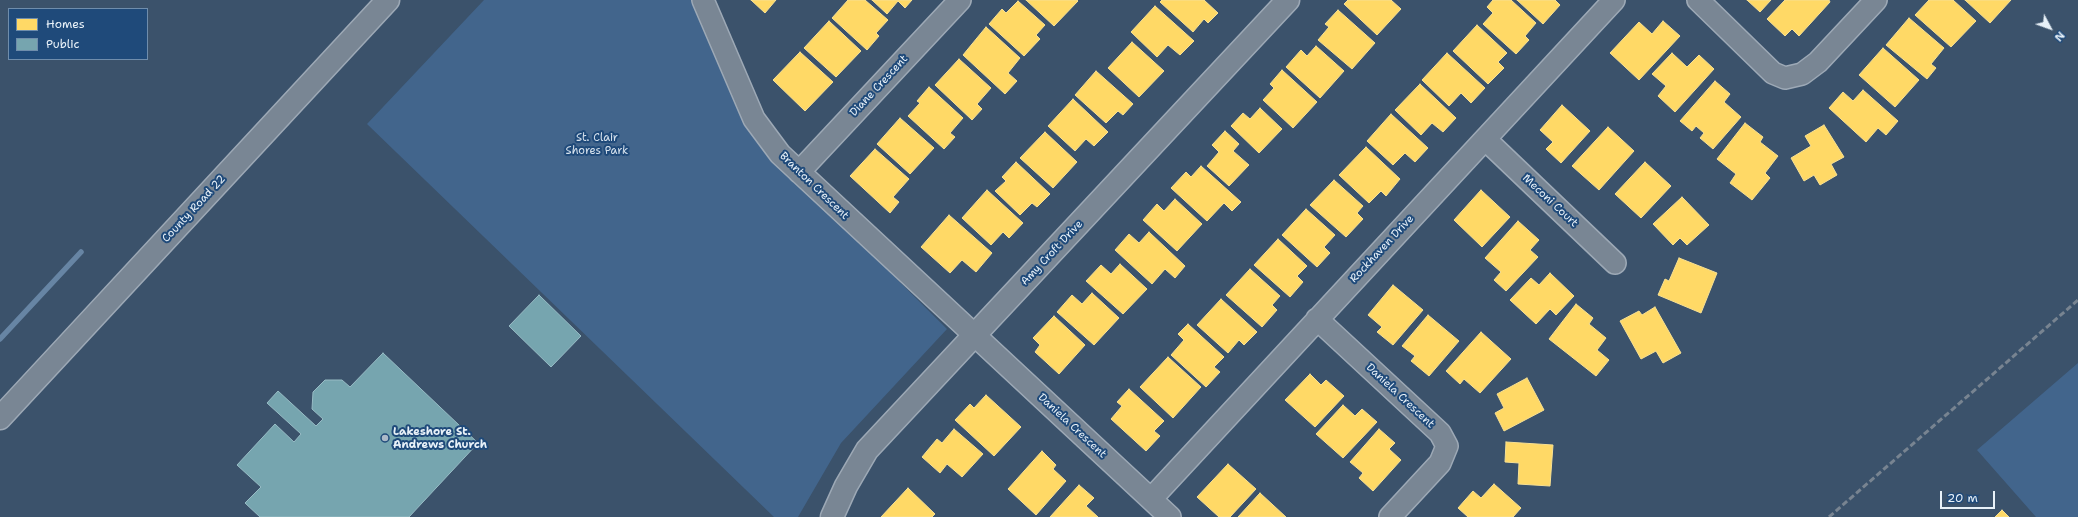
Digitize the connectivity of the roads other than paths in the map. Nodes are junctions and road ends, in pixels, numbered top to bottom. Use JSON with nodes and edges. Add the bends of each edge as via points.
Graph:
{"nodes":[{"id":1,"x":388,"y":0,"type":"edge"},
{"id":2,"x":703,"y":0,"type":"edge"},
{"id":3,"x":960,"y":0,"type":"edge"},
{"id":4,"x":1288,"y":0,"type":"edge"},
{"id":5,"x":1614,"y":0,"type":"edge"},
{"id":6,"x":1698,"y":0,"type":"edge"},
{"id":7,"x":1876,"y":0,"type":"edge"},
{"id":8,"x":1485,"y":139,"type":"junction"},
{"id":9,"x":799,"y":172,"type":"junction"},
{"id":10,"x":1615,"y":263,"type":"dead end"},
{"id":11,"x":1317,"y":319,"type":"junction"},
{"id":12,"x":974,"y":336,"type":"junction"},
{"id":13,"x":0,"y":418,"type":"edge"},
{"id":14,"x":1151,"y":499,"type":"junction"},
{"id":15,"x":832,"y":517,"type":"edge"},
{"id":16,"x":1170,"y":517,"type":"edge"},
{"id":17,"x":1390,"y":517,"type":"edge"}],
"edges":[{"from":1,"to":13,"type":"street","name":"County Road 22"},
{"from":2,"to":9,"type":"street","name":"Branton Crescent","via":[[754,119],[780,154]]},
{"from":3,"to":9,"type":"street","name":"Diane Crescent"},
{"from":4,"to":12,"type":"street","name":"Amy Croft Drive"},
{"from":5,"to":8,"type":"street","name":"Rockhaven Drive"},
{"from":6,"to":7,"type":"street","via":[[1773,73],[1785,78],[1802,74],[1818,62]]},
{"from":8,"to":10,"type":"street","name":"Meconi Court"},
{"from":8,"to":11,"type":"street","name":"Rockhaven Drive"},
{"from":9,"to":12,"type":"street","name":"Branton Crescent"},
{"from":11,"to":14,"type":"street","name":"Rockhaven Drive"},
{"from":11,"to":17,"type":"street","name":"Daniela Crescent","via":[[1440,433],[1447,446],[1440,463]]},
{"from":12,"to":14,"type":"street","name":"Daniela Crescent"},
{"from":12,"to":15,"type":"street","name":"Amy Croft Drive","via":[[867,450]]},
{"from":14,"to":16,"type":"street","name":"Daniela Crescent"}]}
